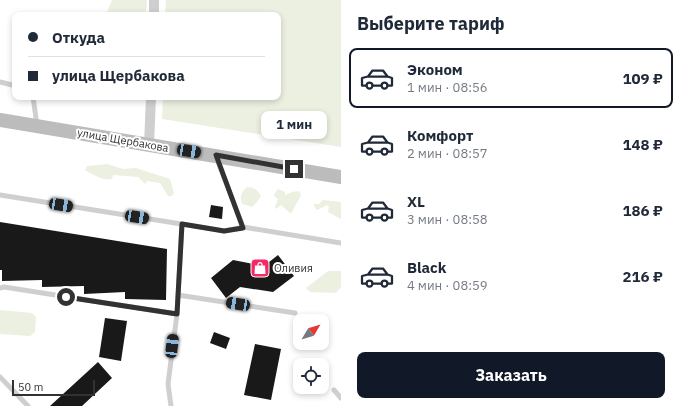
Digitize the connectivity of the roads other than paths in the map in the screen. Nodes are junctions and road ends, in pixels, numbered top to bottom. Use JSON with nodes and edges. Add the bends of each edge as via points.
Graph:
{"nodes":[{"id":1,"x":154,"y":0,"type":"edge"},
{"id":2,"x":154,"y":12,"type":"edge"},
{"id":3,"x":0,"y":82,"type":"edge"},
{"id":4,"x":12,"y":85,"type":"dead end"},
{"id":5,"x":34,"y":100,"type":"edge"},
{"id":6,"x":151,"y":100,"type":"edge"},
{"id":7,"x":0,"y":120,"type":"edge"},
{"id":8,"x":38,"y":126,"type":"junction"},
{"id":9,"x":149,"y":145,"type":"junction"},
{"id":10,"x":216,"y":155,"type":"junction"},
{"id":11,"x":341,"y":177,"type":"edge"},
{"id":12,"x":0,"y":196,"type":"edge"},
{"id":13,"x":182,"y":224,"type":"junction"},
{"id":14,"x":243,"y":228,"type":"junction"},
{"id":15,"x":341,"y":243,"type":"edge"},
{"id":16,"x":0,"y":288,"type":"edge"},
{"id":17,"x":178,"y":295,"type":"junction"},
{"id":18,"x":295,"y":313,"type":"dead end"},
{"id":19,"x":177,"y":314,"type":"junction"},
{"id":20,"x":0,"y":377,"type":"edge"},
{"id":21,"x":334,"y":390,"type":"dead end"},
{"id":22,"x":341,"y":398,"type":"edge"},
{"id":23,"x":28,"y":406,"type":"edge"},
{"id":24,"x":171,"y":406,"type":"edge"}],
"edges":[{"from":1,"to":2,"type":"street"},
{"from":3,"to":4,"type":"lane"},
{"from":5,"to":8,"type":"lane"},
{"from":6,"to":9,"type":"street"},
{"from":7,"to":8,"type":"main road","name":"улица Щербакова"},
{"from":8,"to":9,"type":"main road","name":"улица Щербакова"},
{"from":9,"to":10,"type":"main road","name":"улица Щербакова"},
{"from":10,"to":11,"type":"main road","name":"улица Щербакова"},
{"from":10,"to":14,"type":"lane"},
{"from":12,"to":13,"type":"lane"},
{"from":13,"to":14,"type":"lane","via":[[224,231]]},
{"from":13,"to":17,"type":"lane"},
{"from":14,"to":15,"type":"lane"},
{"from":16,"to":19,"type":"lane"},
{"from":17,"to":18,"type":"lane"},
{"from":17,"to":19,"type":"lane"},
{"from":19,"to":24,"type":"lane","via":[[168,384]]},
{"from":20,"to":23,"type":"lane"},
{"from":21,"to":22,"type":"lane"}]}
